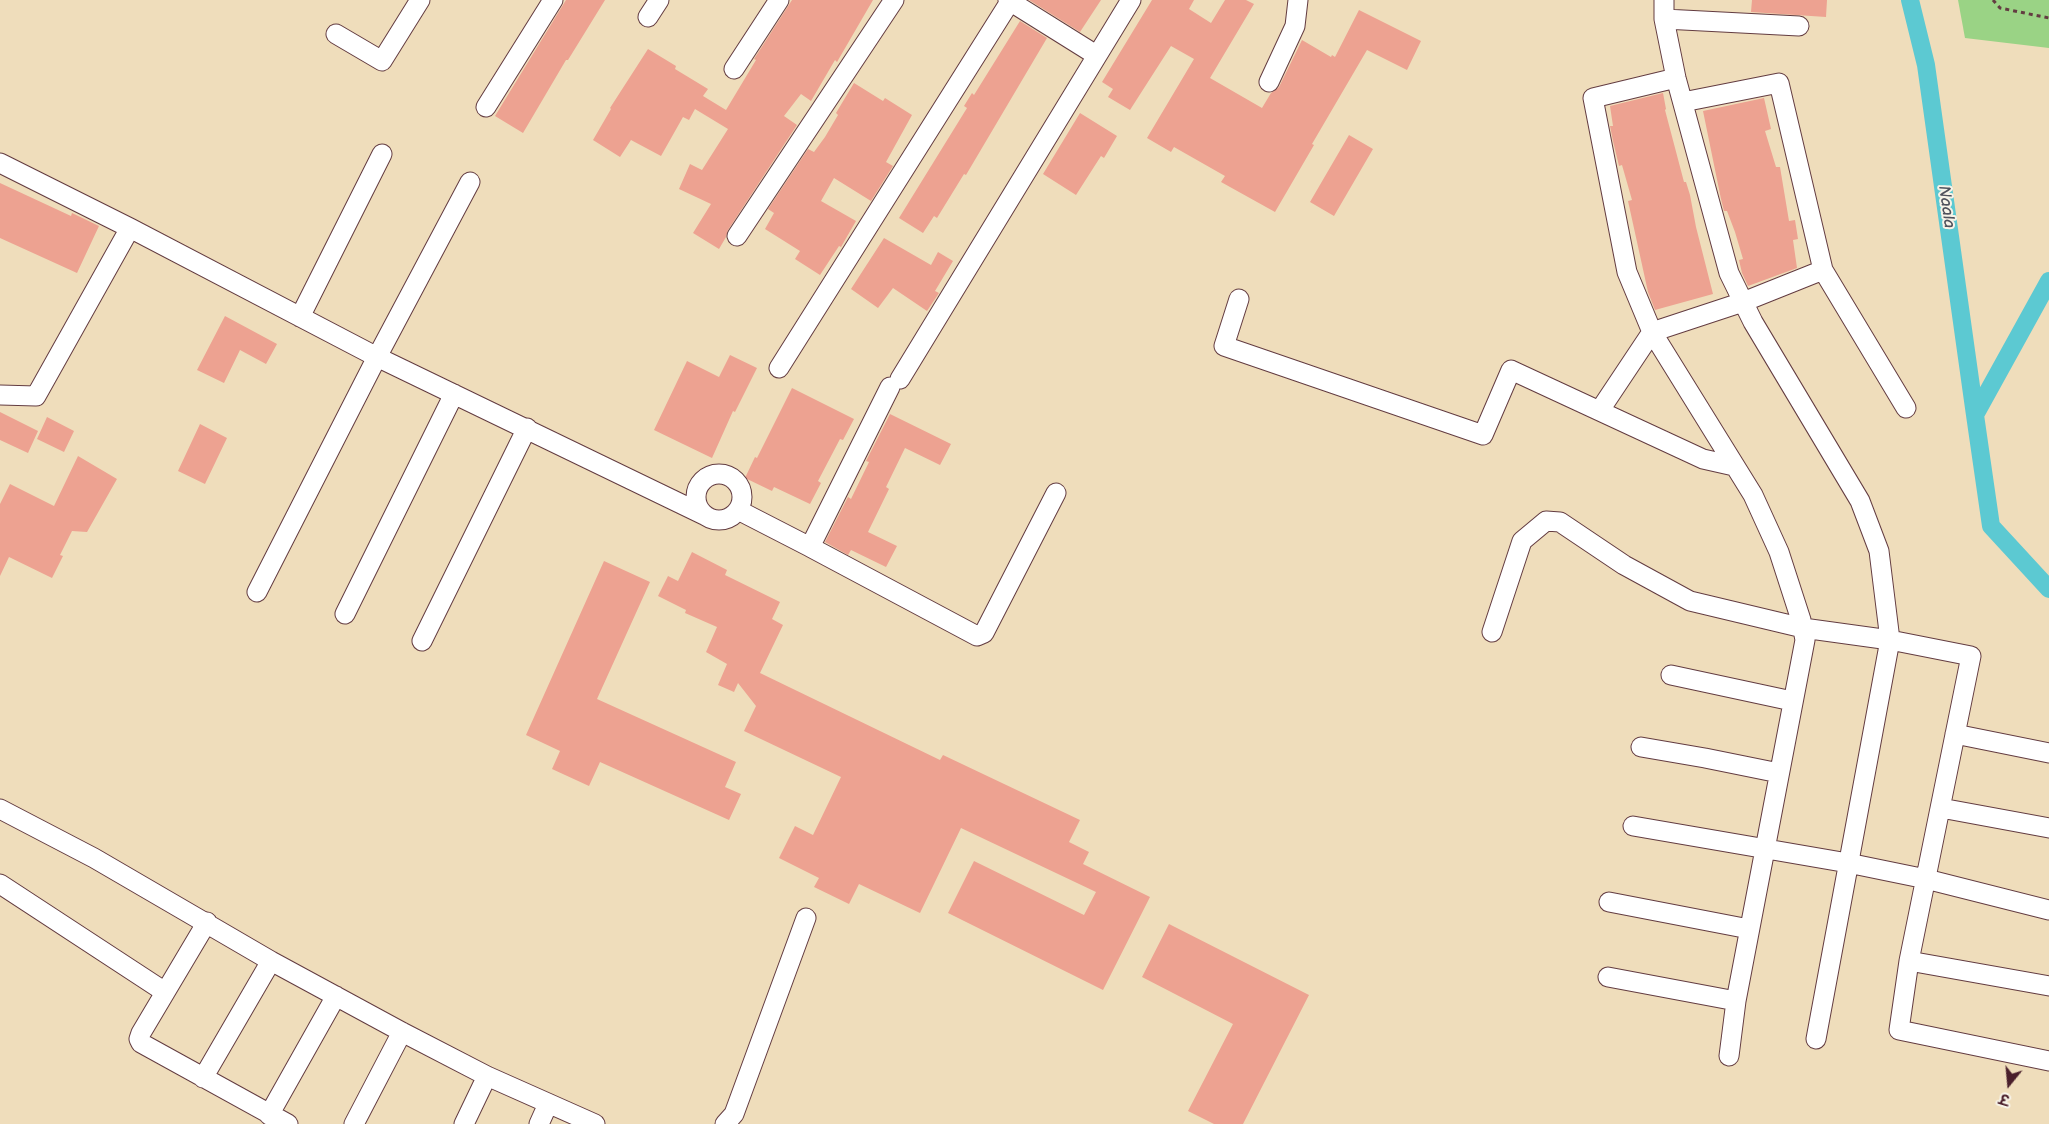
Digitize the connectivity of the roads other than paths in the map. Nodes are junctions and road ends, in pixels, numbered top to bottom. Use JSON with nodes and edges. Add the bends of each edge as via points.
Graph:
{"nodes":[{"id":1,"x":420,"y":0,"type":"edge"},
{"id":2,"x":553,"y":0,"type":"edge"},
{"id":3,"x":659,"y":0,"type":"edge"},
{"id":4,"x":779,"y":0,"type":"edge"},
{"id":5,"x":894,"y":0,"type":"edge"},
{"id":6,"x":1010,"y":0,"type":"edge"},
{"id":7,"x":1131,"y":0,"type":"edge"},
{"id":8,"x":1298,"y":0,"type":"edge"},
{"id":9,"x":1664,"y":0,"type":"edge"},
{"id":10,"x":648,"y":17,"type":"dead end"},
{"id":11,"x":1664,"y":19,"type":"junction"},
{"id":12,"x":1799,"y":26,"type":"dead end"},
{"id":13,"x":336,"y":34,"type":"dead end"},
{"id":14,"x":1096,"y":55,"type":"junction"},
{"id":15,"x":734,"y":69,"type":"dead end"},
{"id":16,"x":1676,"y":78,"type":"junction"},
{"id":17,"x":1269,"y":82,"type":"dead end"},
{"id":18,"x":1683,"y":102,"type":"junction"},
{"id":19,"x":486,"y":107,"type":"dead end"},
{"id":20,"x":382,"y":154,"type":"dead end"},
{"id":21,"x":0,"y":163,"type":"edge"},
{"id":22,"x":470,"y":182,"type":"dead end"},
{"id":23,"x":130,"y":228,"type":"junction"},
{"id":24,"x":737,"y":236,"type":"dead end"},
{"id":25,"x":1823,"y":270,"type":"junction"},
{"id":26,"x":1239,"y":299,"type":"dead end"},
{"id":27,"x":1743,"y":302,"type":"junction"},
{"id":28,"x":300,"y":317,"type":"junction"},
{"id":29,"x":1652,"y":332,"type":"junction"},
{"id":30,"x":377,"y":357,"type":"junction"},
{"id":31,"x":779,"y":368,"type":"dead end"},
{"id":32,"x":454,"y":394,"type":"junction"},
{"id":33,"x":0,"y":395,"type":"edge"},
{"id":34,"x":1906,"y":408,"type":"dead end"},
{"id":35,"x":1600,"y":410,"type":"junction"},
{"id":36,"x":527,"y":428,"type":"junction"},
{"id":37,"x":1734,"y":466,"type":"junction"},
{"id":38,"x":1056,"y":493,"type":"dead end"},
{"id":39,"x":738,"y":510,"type":"junction"},
{"id":40,"x":704,"y":515,"type":"junction"},
{"id":41,"x":810,"y":548,"type":"junction"},
{"id":42,"x":257,"y":592,"type":"dead end"},
{"id":43,"x":345,"y":614,"type":"dead end"},
{"id":44,"x":1803,"y":628,"type":"junction"},
{"id":45,"x":1492,"y":632,"type":"dead end"},
{"id":46,"x":1890,"y":640,"type":"junction"},
{"id":47,"x":422,"y":641,"type":"dead end"},
{"id":48,"x":1671,"y":675,"type":"dead end"},
{"id":49,"x":1792,"y":701,"type":"junction"},
{"id":50,"x":1955,"y":734,"type":"junction"},
{"id":51,"x":1641,"y":748,"type":"dead end"},
{"id":52,"x":2049,"y":754,"type":"edge"},
{"id":53,"x":1779,"y":773,"type":"junction"},
{"id":54,"x":1941,"y":808,"type":"junction"},
{"id":55,"x":0,"y":809,"type":"edge"},
{"id":56,"x":1633,"y":826,"type":"dead end"},
{"id":57,"x":2049,"y":828,"type":"edge"},
{"id":58,"x":1765,"y":850,"type":"junction"},
{"id":59,"x":1848,"y":864,"type":"junction"},
{"id":60,"x":1926,"y":879,"type":"junction"},
{"id":61,"x":0,"y":884,"type":"edge"},
{"id":62,"x":1609,"y":902,"type":"dead end"},
{"id":63,"x":2049,"y":910,"type":"edge"},
{"id":64,"x":806,"y":918,"type":"dead end"},
{"id":65,"x":207,"y":922,"type":"junction"},
{"id":66,"x":1749,"y":929,"type":"junction"},
{"id":67,"x":271,"y":961,"type":"junction"},
{"id":68,"x":1909,"y":961,"type":"junction"},
{"id":69,"x":1608,"y":977,"type":"dead end"},
{"id":70,"x":2049,"y":986,"type":"edge"},
{"id":71,"x":165,"y":992,"type":"junction"},
{"id":72,"x":336,"y":996,"type":"junction"},
{"id":73,"x":1736,"y":1001,"type":"junction"},
{"id":74,"x":402,"y":1032,"type":"junction"},
{"id":75,"x":1816,"y":1039,"type":"dead end"},
{"id":76,"x":1729,"y":1056,"type":"dead end"},
{"id":77,"x":2049,"y":1061,"type":"edge"},
{"id":78,"x":487,"y":1076,"type":"junction"},
{"id":79,"x":203,"y":1078,"type":"junction"},
{"id":80,"x":548,"y":1104,"type":"junction"},
{"id":81,"x":269,"y":1115,"type":"junction"},
{"id":82,"x":288,"y":1124,"type":"edge"},
{"id":83,"x":354,"y":1124,"type":"edge"},
{"id":84,"x":464,"y":1124,"type":"edge"},
{"id":85,"x":539,"y":1124,"type":"edge"},
{"id":86,"x":595,"y":1124,"type":"edge"},
{"id":87,"x":725,"y":1124,"type":"edge"}],
"edges":[{"from":1,"to":13,"type":"street","via":[[382,60]]},
{"from":2,"to":19,"type":"street"},
{"from":3,"to":10,"type":"street"},
{"from":4,"to":15,"type":"street"},
{"from":5,"to":24,"type":"street"},
{"from":6,"to":14,"type":"street"},
{"from":6,"to":31,"type":"street"},
{"from":7,"to":14,"type":"street"},
{"from":8,"to":17,"type":"street","via":[[1295,26]]},
{"from":9,"to":11,"type":"street"},
{"from":11,"to":12,"type":"street"},
{"from":11,"to":16,"type":"street"},
{"from":14,"to":41,"type":"street","via":[[895,383]]},
{"from":16,"to":18,"type":"street"},
{"from":16,"to":29,"type":"street","via":[[1593,98],[1627,272]]},
{"from":18,"to":25,"type":"street","via":[[1779,83]]},
{"from":18,"to":27,"type":"street","via":[[1729,273]]},
{"from":20,"to":28,"type":"street"},
{"from":21,"to":23,"type":"street"},
{"from":22,"to":30,"type":"street"},
{"from":23,"to":28,"type":"street"},
{"from":23,"to":33,"type":"street","via":[[36,396]]},
{"from":25,"to":27,"type":"street"},
{"from":25,"to":34,"type":"street"},
{"from":26,"to":35,"type":"street","via":[[1224,346],[1484,435],[1511,370]]},
{"from":27,"to":29,"type":"street"},
{"from":27,"to":46,"type":"street","via":[[1860,501],[1879,551]]},
{"from":28,"to":30,"type":"street"},
{"from":29,"to":35,"type":"street"},
{"from":29,"to":37,"type":"street"},
{"from":30,"to":32,"type":"street"},
{"from":30,"to":42,"type":"street"},
{"from":32,"to":36,"type":"street"},
{"from":32,"to":43,"type":"street"},
{"from":35,"to":37,"type":"street","via":[[1703,459]]},
{"from":36,"to":40,"type":"street"},
{"from":36,"to":47,"type":"street"},
{"from":37,"to":44,"type":"street","via":[[1753,495],[1779,552]]},
{"from":38,"to":41,"type":"street","via":[[984,633],[977,636]]},
{"from":39,"to":40,"type":"street","via":[[734,516],[719,520]]},
{"from":39,"to":40,"type":"street","via":[[742,503],[741,488],[731,477],[716,474],[703,480],[696,494],[696,502]]},
{"from":39,"to":41,"type":"street"},
{"from":44,"to":45,"type":"street","via":[[1690,601],[1624,566],[1560,522],[1546,521],[1522,541]]},
{"from":44,"to":46,"type":"street"},
{"from":44,"to":49,"type":"street","via":[[1805,640]]},
{"from":46,"to":50,"type":"street","via":[[1971,656]]},
{"from":46,"to":59,"type":"street"},
{"from":48,"to":49,"type":"street"},
{"from":49,"to":53,"type":"street"},
{"from":50,"to":52,"type":"street"},
{"from":50,"to":54,"type":"street"},
{"from":51,"to":53,"type":"street"},
{"from":53,"to":58,"type":"street"},
{"from":54,"to":57,"type":"street"},
{"from":54,"to":60,"type":"street"},
{"from":55,"to":65,"type":"street"},
{"from":56,"to":58,"type":"street"},
{"from":58,"to":59,"type":"street"},
{"from":58,"to":66,"type":"street"},
{"from":59,"to":60,"type":"street"},
{"from":59,"to":75,"type":"street"},
{"from":60,"to":63,"type":"street"},
{"from":60,"to":68,"type":"street"},
{"from":61,"to":71,"type":"street"},
{"from":62,"to":66,"type":"street"},
{"from":64,"to":87,"type":"street","via":[[734,1114]]},
{"from":65,"to":67,"type":"street"},
{"from":65,"to":71,"type":"street"},
{"from":66,"to":73,"type":"street"},
{"from":67,"to":72,"type":"street"},
{"from":67,"to":79,"type":"street"},
{"from":68,"to":70,"type":"street"},
{"from":68,"to":77,"type":"street","via":[[1899,1030]]},
{"from":69,"to":73,"type":"street"},
{"from":71,"to":79,"type":"street","via":[[139,1040]]},
{"from":72,"to":74,"type":"street"},
{"from":72,"to":81,"type":"street"},
{"from":73,"to":76,"type":"street"},
{"from":74,"to":78,"type":"street"},
{"from":74,"to":83,"type":"street"},
{"from":78,"to":80,"type":"street"},
{"from":78,"to":84,"type":"street"},
{"from":79,"to":81,"type":"street"},
{"from":80,"to":85,"type":"street"},
{"from":80,"to":86,"type":"street"},
{"from":81,"to":82,"type":"street"}]}
